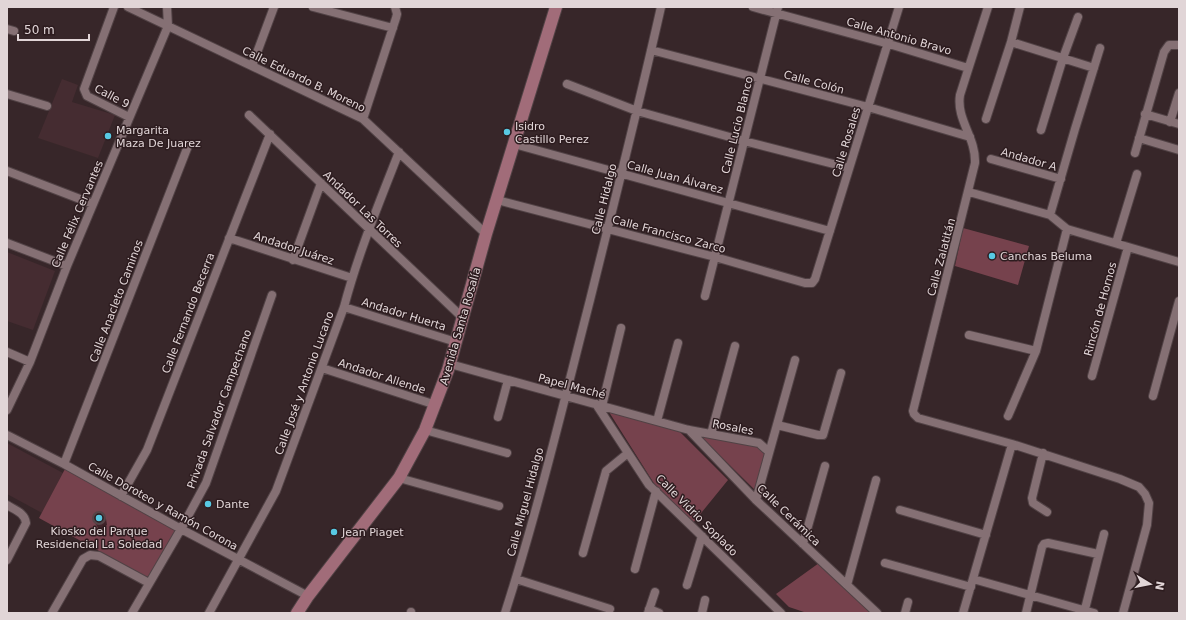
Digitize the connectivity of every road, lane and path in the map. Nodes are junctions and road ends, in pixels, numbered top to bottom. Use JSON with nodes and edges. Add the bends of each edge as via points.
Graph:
{"nodes":[{"id":1,"x":114,"y":7,"type":"edge"},
{"id":2,"x":128,"y":7,"type":"edge"},
{"id":3,"x":167,"y":7,"type":"edge"},
{"id":4,"x":274,"y":7,"type":"edge"},
{"id":5,"x":313,"y":7,"type":"edge"},
{"id":6,"x":395,"y":7,"type":"edge"},
{"id":7,"x":556,"y":7,"type":"edge"},
{"id":8,"x":661,"y":7,"type":"edge"},
{"id":9,"x":753,"y":7,"type":"edge"},
{"id":10,"x":900,"y":7,"type":"edge"},
{"id":11,"x":988,"y":7,"type":"edge"},
{"id":12,"x":1020,"y":7,"type":"edge"},
{"id":13,"x":778,"y":10,"type":"edge"},
{"id":14,"x":1078,"y":17,"type":"dead end"},
{"id":15,"x":168,"y":26,"type":"junction"},
{"id":16,"x":393,"y":28,"type":"junction"},
{"id":17,"x":1011,"y":42,"type":"junction"},
{"id":18,"x":889,"y":44,"type":"junction"},
{"id":19,"x":1179,"y":46,"type":"edge"},
{"id":20,"x":1100,"y":48,"type":"dead end"},
{"id":21,"x":651,"y":50,"type":"junction"},
{"id":22,"x":1063,"y":58,"type":"junction"},
{"id":23,"x":252,"y":66,"type":"junction"},
{"id":24,"x":968,"y":68,"type":"junction"},
{"id":25,"x":1094,"y":68,"type":"junction"},
{"id":26,"x":760,"y":79,"type":"junction"},
{"id":27,"x":567,"y":84,"type":"dead end"},
{"id":28,"x":7,"y":94,"type":"edge"},
{"id":29,"x":1179,"y":94,"type":"edge"},
{"id":30,"x":47,"y":106,"type":"dead end"},
{"id":31,"x":868,"y":107,"type":"junction"},
{"id":32,"x":637,"y":110,"type":"junction"},
{"id":33,"x":1146,"y":114,"type":"junction"},
{"id":34,"x":249,"y":115,"type":"dead end"},
{"id":35,"x":129,"y":117,"type":"junction"},
{"id":36,"x":363,"y":119,"type":"junction"},
{"id":37,"x":986,"y":119,"type":"dead end"},
{"id":38,"x":1170,"y":122,"type":"junction"},
{"id":39,"x":1179,"y":124,"type":"edge"},
{"id":40,"x":1041,"y":130,"type":"dead end"},
{"id":41,"x":270,"y":134,"type":"junction"},
{"id":42,"x":970,"y":137,"type":"junction"},
{"id":43,"x":1139,"y":138,"type":"junction"},
{"id":44,"x":744,"y":142,"type":"junction"},
{"id":45,"x":514,"y":144,"type":"junction"},
{"id":46,"x":188,"y":146,"type":"dead end"},
{"id":47,"x":1179,"y":150,"type":"edge"},
{"id":48,"x":399,"y":152,"type":"junction"},
{"id":49,"x":1135,"y":153,"type":"dead end"},
{"id":50,"x":990,"y":159,"type":"dead end"},
{"id":51,"x":849,"y":168,"type":"junction"},
{"id":52,"x":7,"y":171,"type":"edge"},
{"id":53,"x":622,"y":174,"type":"junction"},
{"id":54,"x":1137,"y":174,"type":"dead end"},
{"id":55,"x":1061,"y":179,"type":"junction"},
{"id":56,"x":321,"y":183,"type":"junction"},
{"id":57,"x":969,"y":192,"type":"junction"},
{"id":58,"x":497,"y":200,"type":"junction"},
{"id":59,"x":729,"y":202,"type":"junction"},
{"id":60,"x":93,"y":204,"type":"junction"},
{"id":61,"x":1050,"y":215,"type":"junction"},
{"id":62,"x":608,"y":228,"type":"junction"},
{"id":63,"x":1067,"y":229,"type":"junction"},
{"id":64,"x":369,"y":230,"type":"junction"},
{"id":65,"x":830,"y":231,"type":"junction"},
{"id":66,"x":486,"y":234,"type":"junction"},
{"id":67,"x":229,"y":238,"type":"junction"},
{"id":68,"x":7,"y":243,"type":"edge"},
{"id":69,"x":1116,"y":243,"type":"junction"},
{"id":70,"x":1128,"y":247,"type":"junction"},
{"id":71,"x":715,"y":257,"type":"junction"},
{"id":72,"x":293,"y":260,"type":"junction"},
{"id":73,"x":1179,"y":262,"type":"edge"},
{"id":74,"x":67,"y":266,"type":"junction"},
{"id":75,"x":352,"y":278,"type":"junction"},
{"id":76,"x":812,"y":283,"type":"joint"},
{"id":77,"x":272,"y":294,"type":"dead end"},
{"id":78,"x":705,"y":296,"type":"dead end"},
{"id":79,"x":1179,"y":301,"type":"edge"},
{"id":80,"x":344,"y":306,"type":"junction"},
{"id":81,"x":463,"y":318,"type":"junction"},
{"id":82,"x":621,"y":328,"type":"dead end"},
{"id":83,"x":969,"y":335,"type":"dead end"},
{"id":84,"x":456,"y":342,"type":"junction"},
{"id":85,"x":678,"y":343,"type":"dead end"},
{"id":86,"x":735,"y":346,"type":"dead end"},
{"id":87,"x":1036,"y":351,"type":"junction"},
{"id":88,"x":7,"y":352,"type":"edge"},
{"id":89,"x":795,"y":360,"type":"dead end"},
{"id":90,"x":30,"y":362,"type":"junction"},
{"id":91,"x":450,"y":364,"type":"junction"},
{"id":92,"x":322,"y":368,"type":"junction"},
{"id":93,"x":841,"y":373,"type":"dead end"},
{"id":94,"x":1092,"y":376,"type":"dead end"},
{"id":95,"x":508,"y":380,"type":"junction"},
{"id":96,"x":566,"y":396,"type":"junction"},
{"id":97,"x":1153,"y":396,"type":"dead end"},
{"id":98,"x":436,"y":405,"type":"junction"},
{"id":99,"x":599,"y":405,"type":"junction"},
{"id":100,"x":7,"y":410,"type":"edge"},
{"id":101,"x":498,"y":416,"type":"dead end"},
{"id":102,"x":1008,"y":416,"type":"dead end"},
{"id":103,"x":657,"y":421,"type":"junction"},
{"id":104,"x":777,"y":425,"type":"junction"},
{"id":105,"x":425,"y":430,"type":"junction"},
{"id":106,"x":689,"y":430,"type":"junction"},
{"id":107,"x":711,"y":434,"type":"junction"},
{"id":108,"x":7,"y":435,"type":"edge"},
{"id":109,"x":1012,"y":444,"type":"junction"},
{"id":110,"x":769,"y":452,"type":"junction"},
{"id":111,"x":507,"y":453,"type":"dead end"},
{"id":112,"x":628,"y":453,"type":"junction"},
{"id":113,"x":1043,"y":453,"type":"junction"},
{"id":114,"x":64,"y":464,"type":"junction"},
{"id":115,"x":825,"y":466,"type":"dead end"},
{"id":116,"x":399,"y":478,"type":"junction"},
{"id":117,"x":876,"y":480,"type":"dead end"},
{"id":118,"x":656,"y":491,"type":"junction"},
{"id":119,"x":121,"y":496,"type":"junction"},
{"id":120,"x":756,"y":500,"type":"junction"},
{"id":121,"x":7,"y":505,"type":"edge"},
{"id":122,"x":499,"y":506,"type":"dead end"},
{"id":123,"x":900,"y":510,"type":"dead end"},
{"id":124,"x":1048,"y":512,"type":"dead end"},
{"id":125,"x":181,"y":529,"type":"junction"},
{"id":126,"x":1104,"y":534,"type":"dead end"},
{"id":127,"x":986,"y":535,"type":"junction"},
{"id":128,"x":702,"y":536,"type":"junction"},
{"id":129,"x":803,"y":544,"type":"junction"},
{"id":130,"x":583,"y":553,"type":"dead end"},
{"id":131,"x":1098,"y":554,"type":"junction"},
{"id":132,"x":7,"y":560,"type":"edge"},
{"id":133,"x":239,"y":560,"type":"junction"},
{"id":134,"x":885,"y":563,"type":"dead end"},
{"id":135,"x":635,"y":569,"type":"dead end"},
{"id":136,"x":516,"y":579,"type":"junction"},
{"id":137,"x":149,"y":583,"type":"junction"},
{"id":138,"x":972,"y":583,"type":"junction"},
{"id":139,"x":687,"y":585,"type":"dead end"},
{"id":140,"x":847,"y":585,"type":"junction"},
{"id":141,"x":655,"y":592,"type":"dead end"},
{"id":142,"x":1030,"y":595,"type":"junction"},
{"id":143,"x":308,"y":596,"type":"junction"},
{"id":144,"x":705,"y":600,"type":"dead end"},
{"id":145,"x":908,"y":602,"type":"dead end"},
{"id":146,"x":610,"y":609,"type":"dead end"},
{"id":147,"x":649,"y":611,"type":"edge"},
{"id":148,"x":1084,"y":612,"type":"edge"},
{"id":149,"x":52,"y":613,"type":"edge"},
{"id":150,"x":132,"y":613,"type":"edge"},
{"id":151,"x":210,"y":613,"type":"edge"},
{"id":152,"x":297,"y":613,"type":"edge"},
{"id":153,"x":505,"y":613,"type":"edge"},
{"id":154,"x":659,"y":613,"type":"edge"},
{"id":155,"x":702,"y":613,"type":"edge"},
{"id":156,"x":781,"y":613,"type":"edge"},
{"id":157,"x":877,"y":613,"type":"edge"},
{"id":158,"x":905,"y":613,"type":"edge"},
{"id":159,"x":963,"y":613,"type":"edge"},
{"id":160,"x":1026,"y":613,"type":"edge"},
{"id":161,"x":1094,"y":613,"type":"edge"},
{"id":162,"x":1123,"y":613,"type":"edge"}],
"edges":[{"from":1,"to":35,"type":"street","name":"Calle 9","via":[[85,86],[85,93]]},
{"from":2,"to":15,"type":"street","name":"Calle Eduardo B. Moreno"},
{"from":3,"to":15,"type":"street"},
{"from":4,"to":23,"type":"street"},
{"from":5,"to":16,"type":"street"},
{"from":6,"to":16,"type":"street","via":[[397,14]]},
{"from":7,"to":45,"type":"street","name":"Avenida Santa Rosalía"},
{"from":8,"to":21,"type":"street","name":"Calle Hidalgo"},
{"from":9,"to":13,"type":"street","name":"Calle Antonio Bravo"},
{"from":10,"to":18,"type":"street","name":"Calle Rosales"},
{"from":11,"to":24,"type":"street","name":"Calle Zalatitán"},
{"from":12,"to":17,"type":"street"},
{"from":13,"to":18,"type":"street","name":"Calle Antonio Bravo"},
{"from":13,"to":26,"type":"street","name":"Calle Lucio Blanco"},
{"from":14,"to":22,"type":"street"},
{"from":15,"to":23,"type":"street","name":"Calle Eduardo B. Moreno"},
{"from":15,"to":35,"type":"street","name":"Calle Félix Cervantes"},
{"from":16,"to":36,"type":"street"},
{"from":17,"to":22,"type":"street"},
{"from":17,"to":37,"type":"street"},
{"from":18,"to":24,"type":"street","name":"Calle Antonio Bravo"},
{"from":18,"to":31,"type":"street","name":"Calle Rosales"},
{"from":19,"to":33,"type":"street","via":[[1169,45],[1164,52]]},
{"from":20,"to":25,"type":"street"},
{"from":21,"to":26,"type":"street","name":"Calle Colón"},
{"from":21,"to":32,"type":"street","name":"Calle Hidalgo"},
{"from":22,"to":25,"type":"street"},
{"from":22,"to":40,"type":"street"},
{"from":23,"to":36,"type":"street","name":"Calle Eduardo B. Moreno"},
{"from":24,"to":42,"type":"street","name":"Calle Zalatitán","via":[[958,104]]},
{"from":25,"to":55,"type":"street"},
{"from":26,"to":31,"type":"street","name":"Calle Colón"},
{"from":26,"to":44,"type":"street","name":"Calle Lucio Blanco"},
{"from":27,"to":32,"type":"street"},
{"from":28,"to":30,"type":"street"},
{"from":29,"to":38,"type":"street"},
{"from":31,"to":42,"type":"street","name":"Calle Colón"},
{"from":31,"to":51,"type":"street","name":"Calle Rosales"},
{"from":32,"to":44,"type":"street"},
{"from":32,"to":53,"type":"street","name":"Calle Hidalgo"},
{"from":33,"to":38,"type":"street"},
{"from":33,"to":43,"type":"street"},
{"from":34,"to":41,"type":"street","name":"Andador Las Torres"},
{"from":35,"to":60,"type":"street","name":"Calle Félix Cervantes"},
{"from":36,"to":48,"type":"street","name":"Calle Eduardo B. Moreno"},
{"from":38,"to":39,"type":"street"},
{"from":41,"to":56,"type":"street","name":"Andador Las Torres"},
{"from":41,"to":67,"type":"street","name":"Calle Fernando Becerra"},
{"from":42,"to":57,"type":"street","name":"Calle Zalatitán","via":[[975,163]]},
{"from":43,"to":47,"type":"street"},
{"from":43,"to":49,"type":"street"},
{"from":44,"to":51,"type":"street"},
{"from":44,"to":59,"type":"street","name":"Calle Lucio Blanco"},
{"from":45,"to":53,"type":"street","name":"Calle Juan Álvarez"},
{"from":45,"to":58,"type":"street","name":"Avenida Santa Rosalía"},
{"from":46,"to":114,"type":"street","name":"Calle Anacleto Caminos"},
{"from":48,"to":64,"type":"street","name":"Calle José y Antonio Lucano"},
{"from":48,"to":66,"type":"street","name":"Calle Eduardo B. Moreno"},
{"from":50,"to":55,"type":"street","name":"Andador A"},
{"from":51,"to":65,"type":"street","name":"Calle Rosales"},
{"from":52,"to":60,"type":"street"},
{"from":53,"to":59,"type":"street","name":"Calle Juan Álvarez"},
{"from":53,"to":62,"type":"street","name":"Calle Hidalgo"},
{"from":54,"to":69,"type":"street"},
{"from":55,"to":61,"type":"street"},
{"from":56,"to":64,"type":"street","name":"Andador Las Torres"},
{"from":56,"to":72,"type":"street"},
{"from":57,"to":61,"type":"street"},
{"from":57,"to":109,"type":"street","name":"Calle Zalatitán","via":[[913,411],[918,418]]},
{"from":58,"to":62,"type":"street","name":"Calle Francisco Zarco"},
{"from":58,"to":66,"type":"street","name":"Avenida Santa Rosalía"},
{"from":59,"to":65,"type":"street","name":"Calle Juan Álvarez"},
{"from":59,"to":71,"type":"street","name":"Calle Lucio Blanco"},
{"from":60,"to":74,"type":"street","name":"Calle Félix Cervantes"},
{"from":61,"to":63,"type":"street"},
{"from":62,"to":71,"type":"street","name":"Calle Francisco Zarco"},
{"from":62,"to":96,"type":"street","name":"Calle Hidalgo"},
{"from":63,"to":69,"type":"street"},
{"from":63,"to":87,"type":"street"},
{"from":64,"to":75,"type":"street","name":"Calle José y Antonio Lucano"},
{"from":64,"to":81,"type":"street","name":"Andador Las Torres"},
{"from":65,"to":76,"type":"street","name":"Calle Rosales"},
{"from":66,"to":81,"type":"street","name":"Avenida Santa Rosalía"},
{"from":67,"to":72,"type":"street","name":"Andador Juárez"},
{"from":67,"to":119,"type":"street","name":"Calle Fernando Becerra","via":[[147,450]]},
{"from":68,"to":74,"type":"street"},
{"from":69,"to":70,"type":"street"},
{"from":70,"to":73,"type":"street"},
{"from":70,"to":94,"type":"street","name":"Rincón de Hornos"},
{"from":71,"to":76,"type":"street","name":"Calle Francisco Zarco"},
{"from":71,"to":78,"type":"street","name":"Calle Lucio Blanco"},
{"from":72,"to":75,"type":"street","name":"Andador Juárez"},
{"from":74,"to":90,"type":"street","name":"Calle Félix Cervantes"},
{"from":75,"to":80,"type":"street","name":"Calle José y Antonio Lucano"},
{"from":77,"to":125,"type":"street","name":"Privada Salvador Campechano","via":[[206,483]]},
{"from":79,"to":97,"type":"street"},
{"from":80,"to":84,"type":"street","name":"Andador Huerta"},
{"from":80,"to":92,"type":"street","name":"Calle José y Antonio Lucano"},
{"from":81,"to":84,"type":"street","name":"Avenida Santa Rosalía"},
{"from":82,"to":99,"type":"street"},
{"from":83,"to":87,"type":"street"},
{"from":84,"to":91,"type":"street","name":"Avenida Santa Rosalía"},
{"from":85,"to":103,"type":"street"},
{"from":86,"to":107,"type":"street"},
{"from":87,"to":102,"type":"street"},
{"from":88,"to":90,"type":"street"},
{"from":89,"to":104,"type":"street"},
{"from":90,"to":100,"type":"street","name":"Calle Félix Cervantes"},
{"from":91,"to":95,"type":"street","name":"Papel Maché"},
{"from":91,"to":98,"type":"street","name":"Avenida Santa Rosalía"},
{"from":92,"to":98,"type":"street","name":"Andador Allende"},
{"from":92,"to":133,"type":"street","name":"Calle José y Antonio Lucano","via":[[276,491]]},
{"from":93,"to":104,"type":"street","via":[[823,435]]},
{"from":95,"to":96,"type":"street","name":"Papel Maché"},
{"from":95,"to":101,"type":"street"},
{"from":96,"to":99,"type":"street","name":"Papel Maché"},
{"from":96,"to":136,"type":"street","name":"Calle Miguel Hidalgo"},
{"from":98,"to":105,"type":"street","name":"Avenida Santa Rosalía"},
{"from":99,"to":103,"type":"street","name":"Papel Maché"},
{"from":99,"to":112,"type":"street","name":"Calle Vidrio Soplado"},
{"from":103,"to":106,"type":"street","name":"Papel Maché"},
{"from":104,"to":110,"type":"street"},
{"from":105,"to":111,"type":"street"},
{"from":105,"to":116,"type":"street","name":"Avenida Santa Rosalía"},
{"from":106,"to":107,"type":"street","name":"Rosales"},
{"from":106,"to":120,"type":"street","name":"Calle Cerámica"},
{"from":107,"to":110,"type":"street","name":"Rosales","via":[[759,443]]},
{"from":108,"to":114,"type":"street","name":"Calle Doroteo y Ramón Corona"},
{"from":109,"to":113,"type":"street","name":"Calle Zalatitán"},
{"from":109,"to":127,"type":"street"},
{"from":110,"to":120,"type":"street"},
{"from":112,"to":118,"type":"street","name":"Calle Vidrio Soplado","via":[[649,485]]},
{"from":112,"to":130,"type":"street","via":[[606,471]]},
{"from":113,"to":124,"type":"street","via":[[1032,498],[1033,503]]},
{"from":113,"to":162,"type":"street","name":"Calle Zalatitán","via":[[1120,479],[1139,487],[1145,494],[1149,503],[1147,525]]},
{"from":114,"to":119,"type":"street","name":"Calle Doroteo y Ramón Corona"},
{"from":115,"to":129,"type":"street"},
{"from":116,"to":122,"type":"street"},
{"from":116,"to":143,"type":"street","name":"Avenida Santa Rosalía"},
{"from":117,"to":140,"type":"street"},
{"from":118,"to":128,"type":"street","name":"Calle Vidrio Soplado"},
{"from":118,"to":135,"type":"street"},
{"from":119,"to":125,"type":"street","name":"Calle Doroteo y Ramón Corona"},
{"from":120,"to":129,"type":"street","name":"Calle Cerámica"},
{"from":121,"to":132,"type":"street","via":[[23,514],[26,523]]},
{"from":123,"to":127,"type":"street"},
{"from":125,"to":133,"type":"street","name":"Calle Doroteo y Ramón Corona"},
{"from":125,"to":137,"type":"street","name":"Privada Salvador Campechano"},
{"from":126,"to":131,"type":"street"},
{"from":127,"to":138,"type":"street"},
{"from":128,"to":139,"type":"street"},
{"from":128,"to":156,"type":"street","name":"Calle Vidrio Soplado"},
{"from":129,"to":140,"type":"street","name":"Calle Cerámica"},
{"from":131,"to":142,"type":"street","via":[[1044,544]]},
{"from":131,"to":148,"type":"street"},
{"from":133,"to":143,"type":"street","name":"Calle Doroteo y Ramón Corona"},
{"from":133,"to":151,"type":"street","name":"Calle José y Antonio Lucano"},
{"from":134,"to":138,"type":"street"},
{"from":136,"to":146,"type":"street"},
{"from":136,"to":153,"type":"street","name":"Calle Miguel Hidalgo"},
{"from":137,"to":149,"type":"street","via":[[99,556],[90,555],[83,559]]},
{"from":137,"to":150,"type":"street","name":"Privada Salvador Campechano"},
{"from":138,"to":142,"type":"street"},
{"from":138,"to":159,"type":"street"},
{"from":140,"to":157,"type":"street","name":"Calle Cerámica"},
{"from":141,"to":147,"type":"street"},
{"from":142,"to":148,"type":"street"},
{"from":142,"to":160,"type":"street"},
{"from":143,"to":152,"type":"street","name":"Avenida Santa Rosalía"},
{"from":144,"to":155,"type":"street"},
{"from":145,"to":158,"type":"street"},
{"from":147,"to":154,"type":"street"},
{"from":148,"to":161,"type":"street"}]}
